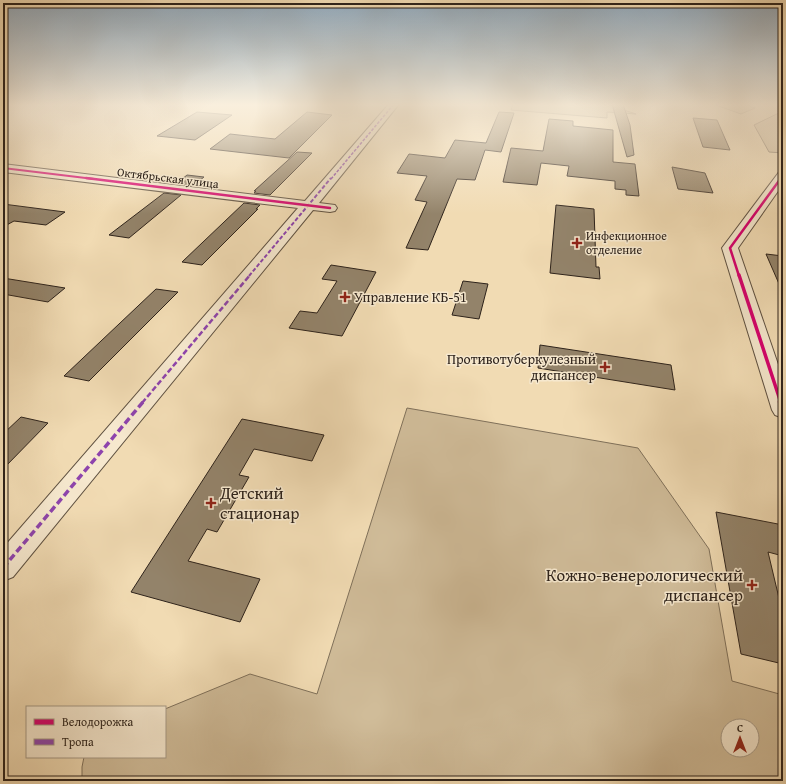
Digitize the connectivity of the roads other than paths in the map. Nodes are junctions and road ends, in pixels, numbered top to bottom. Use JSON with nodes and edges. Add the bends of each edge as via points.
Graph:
{"nodes":[{"id":1,"x":364,"y":141,"type":"edge"},
{"id":2,"x":3,"y":168,"type":"edge"},
{"id":3,"x":783,"y":175,"type":"edge"},
{"id":4,"x":309,"y":206,"type":"junction"},
{"id":5,"x":330,"y":208,"type":"dead end"},
{"id":6,"x":783,"y":410,"type":"edge"},
{"id":7,"x":3,"y":568,"type":"edge"}],
"edges":[{"from":1,"to":4,"type":"street"},
{"from":2,"to":4,"type":"street","name":"Октябрьская улица"},
{"from":3,"to":6,"type":"street","via":[[730,248]]},
{"from":4,"to":5,"type":"street","name":"Октябрьская улица"},
{"from":4,"to":7,"type":"street"}]}
